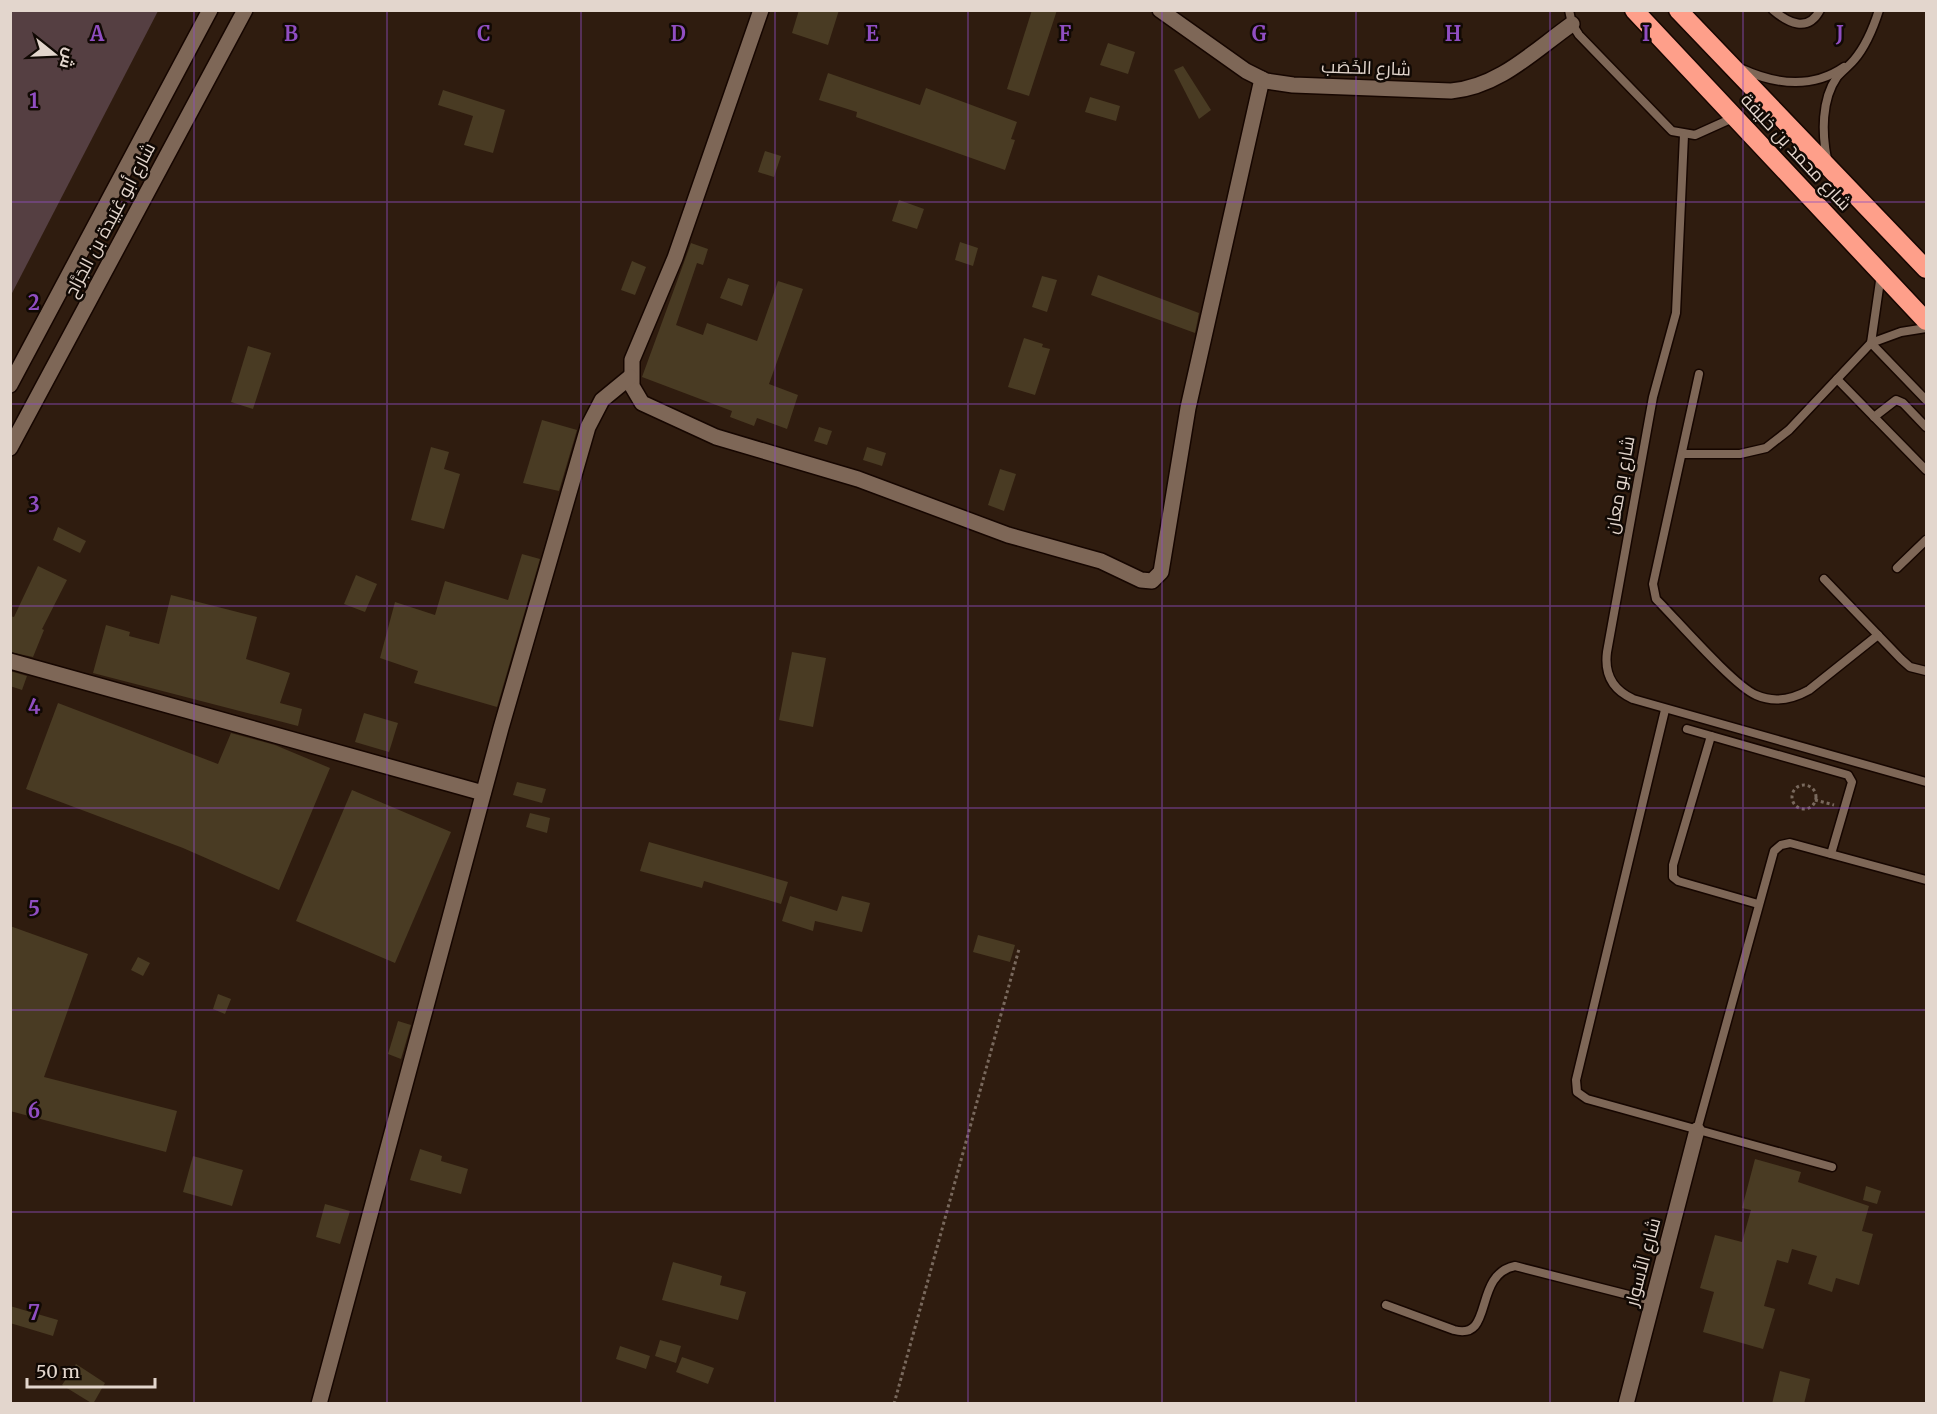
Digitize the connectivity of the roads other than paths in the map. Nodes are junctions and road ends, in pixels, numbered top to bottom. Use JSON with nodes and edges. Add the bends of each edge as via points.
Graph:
{"nodes":[{"id":1,"x":210,"y":10,"type":"edge"},
{"id":2,"x":245,"y":10,"type":"edge"},
{"id":3,"x":761,"y":10,"type":"edge"},
{"id":4,"x":1160,"y":10,"type":"edge"},
{"id":5,"x":1634,"y":10,"type":"edge"},
{"id":6,"x":1678,"y":10,"type":"edge"},
{"id":7,"x":1773,"y":10,"type":"edge"},
{"id":8,"x":1820,"y":10,"type":"edge"},
{"id":9,"x":1879,"y":10,"type":"edge"},
{"id":10,"x":1570,"y":17,"type":"edge"},
{"id":11,"x":1854,"y":60,"type":"junction"},
{"id":12,"x":1727,"y":63,"type":"junction"},
{"id":13,"x":1262,"y":79,"type":"junction"},
{"id":14,"x":1735,"y":117,"type":"junction"},
{"id":15,"x":1684,"y":135,"type":"junction"},
{"id":16,"x":1829,"y":168,"type":"junction"},
{"id":17,"x":1926,"y":269,"type":"edge"},
{"id":18,"x":1881,"y":274,"type":"junction"},
{"id":19,"x":1926,"y":321,"type":"edge"},
{"id":20,"x":1926,"y":328,"type":"edge"},
{"id":21,"x":1871,"y":343,"type":"junction"},
{"id":22,"x":16,"y":367,"type":"edge"},
{"id":23,"x":1699,"y":374,"type":"dead end"},
{"id":24,"x":630,"y":377,"type":"junction"},
{"id":25,"x":1837,"y":379,"type":"junction"},
{"id":26,"x":10,"y":385,"type":"edge"},
{"id":27,"x":1926,"y":400,"type":"edge"},
{"id":28,"x":1874,"y":417,"type":"junction"},
{"id":29,"x":1926,"y":428,"type":"edge"},
{"id":30,"x":10,"y":448,"type":"edge"},
{"id":31,"x":1682,"y":454,"type":"junction"},
{"id":32,"x":1926,"y":470,"type":"edge"},
{"id":33,"x":1926,"y":540,"type":"edge"},
{"id":34,"x":1897,"y":568,"type":"dead end"},
{"id":35,"x":1824,"y":579,"type":"dead end"},
{"id":36,"x":1878,"y":635,"type":"junction"},
{"id":37,"x":10,"y":661,"type":"edge"},
{"id":38,"x":1926,"y":672,"type":"edge"},
{"id":39,"x":1665,"y":710,"type":"junction"},
{"id":40,"x":1687,"y":729,"type":"dead end"},
{"id":41,"x":1711,"y":736,"type":"junction"},
{"id":42,"x":1926,"y":782,"type":"edge"},
{"id":43,"x":483,"y":793,"type":"junction"},
{"id":44,"x":1831,"y":854,"type":"junction"},
{"id":45,"x":1926,"y":880,"type":"edge"},
{"id":46,"x":1758,"y":904,"type":"junction"},
{"id":47,"x":1697,"y":1130,"type":"junction"},
{"id":48,"x":1833,"y":1167,"type":"dead end"},
{"id":49,"x":1652,"y":1301,"type":"junction"},
{"id":50,"x":1386,"y":1305,"type":"dead end"},
{"id":51,"x":320,"y":1404,"type":"edge"},
{"id":52,"x":1626,"y":1404,"type":"edge"}],
"edges":[{"from":1,"to":22,"type":"street","name":"شارع أبو عُبَيدة بن الجَرَّاح"},
{"from":2,"to":30,"type":"street","name":"شارع أبو عُبَيدة بن الجَرَّاح"},
{"from":3,"to":24,"type":"street","via":[[675,258],[632,360]]},
{"from":4,"to":13,"type":"street","name":"شارع الخَصَب"},
{"from":5,"to":14,"type":"highway","name":"شارع محمد بن خليفة"},
{"from":6,"to":12,"type":"highway","name":"شارع محمد بن خليفة"},
{"from":7,"to":8,"type":"lane","via":[[1792,24],[1801,24],[1810,22]]},
{"from":9,"to":11,"type":"lane","via":[[1869,38]]},
{"from":10,"to":13,"type":"street","name":"شارع الخَصَب","via":[[1498,78],[1464,90],[1293,85]]},
{"from":10,"to":15,"type":"lane","via":[[1587,44],[1663,124]]},
{"from":11,"to":12,"type":"lane","via":[[1823,77],[1787,82],[1769,80]]},
{"from":11,"to":16,"type":"lane","via":[[1836,78],[1828,98],[1823,142]]},
{"from":12,"to":16,"type":"highway","name":"شارع محمد بن خليفة"},
{"from":13,"to":24,"type":"street","via":[[1188,408],[1161,572],[1156,579],[1141,580],[1101,561],[1008,535],[858,479],[716,437],[651,409],[636,395]]},
{"from":14,"to":15,"type":"lane","via":[[1695,135]]},
{"from":14,"to":18,"type":"highway","name":"شارع محمد بن خليفة"},
{"from":15,"to":39,"type":"lane","name":"شارع بو معان","via":[[1676,313],[1653,397],[1606,663],[1610,680],[1622,694]]},
{"from":16,"to":17,"type":"highway","name":"شارع محمد بن خليفة"},
{"from":18,"to":19,"type":"highway","name":"شارع محمد بن خليفة"},
{"from":18,"to":21,"type":"lane"},
{"from":20,"to":21,"type":"lane"},
{"from":21,"to":25,"type":"lane"},
{"from":21,"to":27,"type":"lane"},
{"from":22,"to":26,"type":"street","name":"شارع أبو عُبَيدة بن الجَرَّاح"},
{"from":23,"to":31,"type":"lane"},
{"from":24,"to":43,"type":"street","via":[[602,400],[588,427]]},
{"from":25,"to":28,"type":"lane"},
{"from":25,"to":31,"type":"lane","via":[[1789,430],[1766,448],[1740,454]]},
{"from":28,"to":29,"type":"lane","via":[[1896,400]]},
{"from":28,"to":32,"type":"lane"},
{"from":31,"to":36,"type":"lane","via":[[1654,594],[1745,689],[1766,698],[1797,697]]},
{"from":33,"to":34,"type":"lane"},
{"from":35,"to":36,"type":"lane"},
{"from":36,"to":38,"type":"lane","via":[[1910,667]]},
{"from":37,"to":43,"type":"street"},
{"from":39,"to":42,"type":"lane","name":"شارع بو معان"},
{"from":39,"to":47,"type":"lane","via":[[1575,1086],[1581,1097]]},
{"from":40,"to":41,"type":"lane"},
{"from":41,"to":44,"type":"lane","via":[[1848,774],[1852,782]]},
{"from":41,"to":46,"type":"lane","via":[[1673,865],[1673,877]]},
{"from":43,"to":51,"type":"street"},
{"from":44,"to":45,"type":"lane"},
{"from":44,"to":46,"type":"lane","via":[[1790,843],[1781,845],[1774,851]]},
{"from":46,"to":47,"type":"lane"},
{"from":47,"to":48,"type":"lane"},
{"from":47,"to":49,"type":"street","name":"شارع الأسوار"},
{"from":49,"to":50,"type":"lane","via":[[1515,1266],[1494,1276],[1478,1324],[1463,1333]]},
{"from":49,"to":52,"type":"street","name":"شارع الأسوار"}]}
